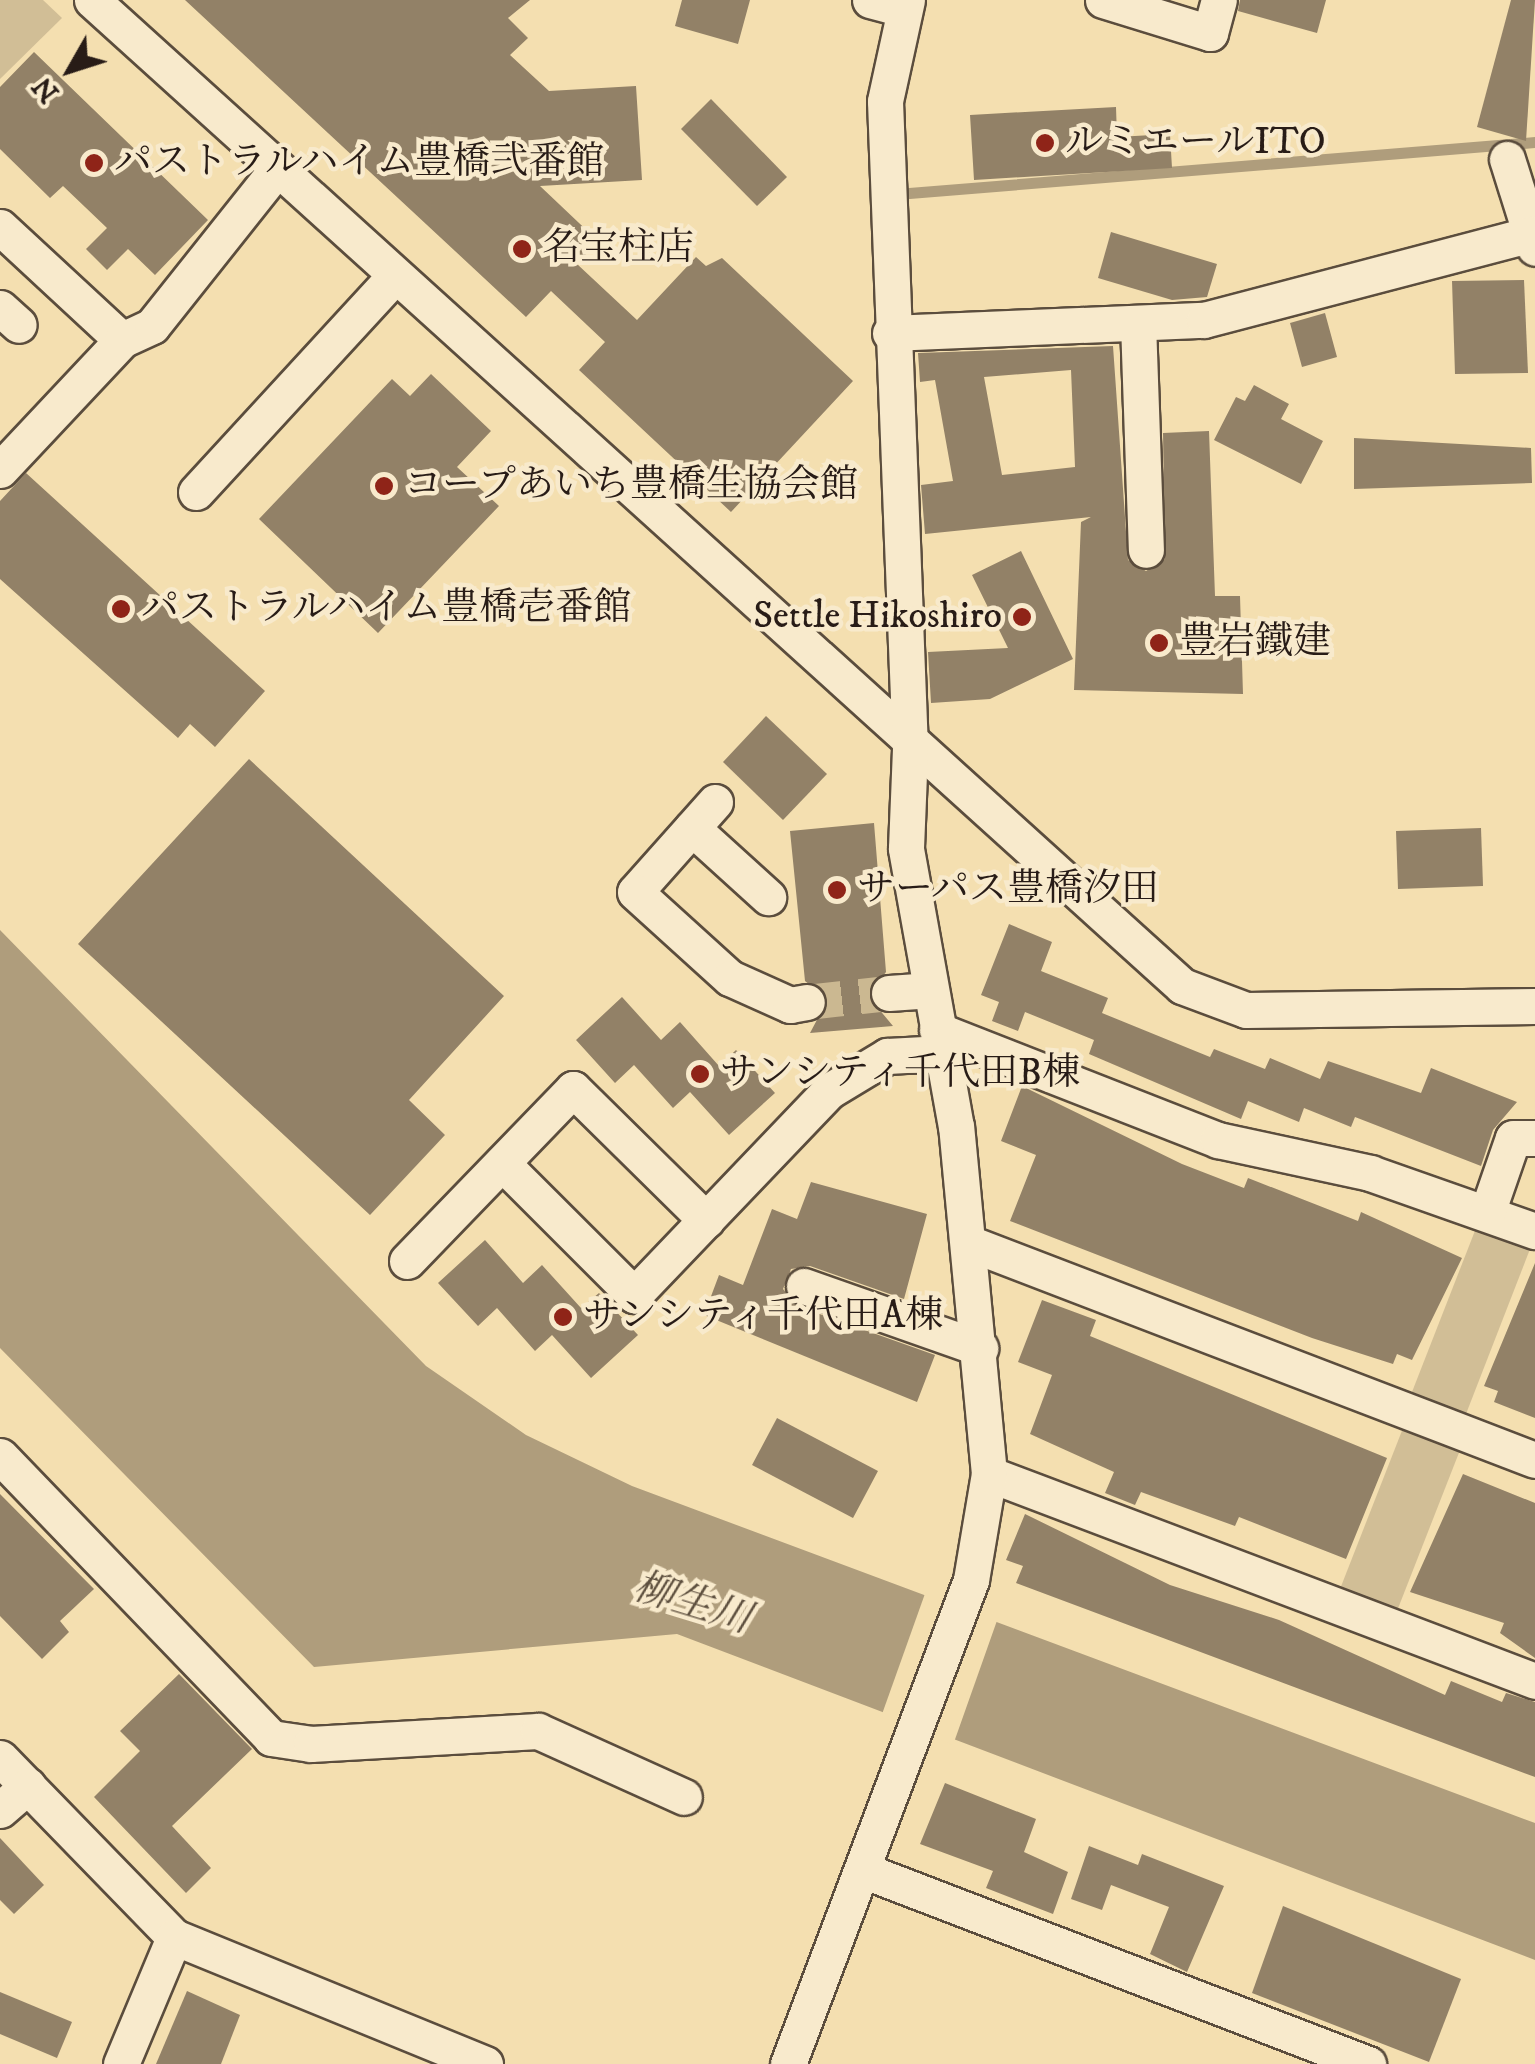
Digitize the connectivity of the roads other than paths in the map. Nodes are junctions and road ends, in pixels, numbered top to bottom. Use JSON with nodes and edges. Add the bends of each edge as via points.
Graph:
{"nodes":[{"id":1,"x":92,"y":0,"type":"edge"},
{"id":2,"x":1102,"y":0,"type":"edge"},
{"id":3,"x":1219,"y":0,"type":"edge"},
{"id":4,"x":893,"y":3,"type":"edge"},
{"id":5,"x":1507,"y":159,"type":"dead end"},
{"id":6,"x":277,"y":170,"type":"junction"},
{"id":7,"x":0,"y":226,"type":"edge"},
{"id":8,"x":1534,"y":241,"type":"edge"},
{"id":9,"x":394,"y":277,"type":"junction"},
{"id":10,"x":1138,"y":324,"type":"junction"},
{"id":11,"x":890,"y":333,"type":"junction"},
{"id":12,"x":122,"y":340,"type":"junction"},
{"id":13,"x":7,"y":451,"type":"edge"},
{"id":14,"x":196,"y":492,"type":"dead end"},
{"id":15,"x":1146,"y":550,"type":"dead end"},
{"id":16,"x":910,"y":749,"type":"junction"},
{"id":17,"x":768,"y":896,"type":"dead end"},
{"id":18,"x":928,"y":990,"type":"junction"},
{"id":19,"x":889,"y":993,"type":"tunnel mouth"},
{"id":20,"x":807,"y":1002,"type":"tunnel mouth"},
{"id":21,"x":1535,"y":1006,"type":"edge"},
{"id":22,"x":940,"y":1042,"type":"junction"},
{"id":23,"x":1535,"y":1138,"type":"edge"},
{"id":24,"x":502,"y":1162,"type":"junction"},
{"id":25,"x":1488,"y":1212,"type":"junction"},
{"id":26,"x":706,"y":1220,"type":"junction"},
{"id":27,"x":1535,"y":1230,"type":"edge"},
{"id":28,"x":969,"y":1243,"type":"junction"},
{"id":29,"x":407,"y":1261,"type":"dead end"},
{"id":30,"x":804,"y":1286,"type":"dead end"},
{"id":31,"x":980,"y":1348,"type":"junction"},
{"id":32,"x":0,"y":1456,"type":"edge"},
{"id":33,"x":1535,"y":1460,"type":"edge"},
{"id":34,"x":989,"y":1474,"type":"junction"},
{"id":35,"x":1535,"y":1681,"type":"edge"},
{"id":36,"x":0,"y":1758,"type":"edge"},
{"id":37,"x":28,"y":1786,"type":"junction"},
{"id":38,"x":684,"y":1797,"type":"dead end"},
{"id":39,"x":0,"y":1810,"type":"edge"},
{"id":40,"x":866,"y":1872,"type":"junction"},
{"id":41,"x":174,"y":1937,"type":"junction"},
{"id":42,"x":121,"y":2064,"type":"edge"},
{"id":43,"x":485,"y":2064,"type":"edge"},
{"id":44,"x":788,"y":2064,"type":"edge"},
{"id":45,"x":1368,"y":2064,"type":"edge"}],
"edges":[{"from":1,"to":6,"type":"street"},
{"from":2,"to":3,"type":"street","via":[[1210,32]]},
{"from":4,"to":11,"type":"street","via":[[884,101]]},
{"from":5,"to":8,"type":"street"},
{"from":6,"to":9,"type":"street"},
{"from":6,"to":12,"type":"street","via":[[152,326]]},
{"from":7,"to":12,"type":"street"},
{"from":8,"to":10,"type":"street","via":[[1204,320]]},
{"from":9,"to":14,"type":"street"},
{"from":9,"to":16,"type":"street"},
{"from":10,"to":11,"type":"street"},
{"from":10,"to":15,"type":"street"},
{"from":11,"to":16,"type":"street"},
{"from":12,"to":13,"type":"street"},
{"from":16,"to":18,"type":"street","via":[[908,894]]},
{"from":16,"to":21,"type":"street","via":[[1182,986],[1246,1010]]},
{"from":17,"to":20,"type":"street","via":[[703,815],[636,892],[730,978],[790,1005]]},
{"from":18,"to":19,"type":"street"},
{"from":18,"to":22,"type":"street"},
{"from":22,"to":25,"type":"street","via":[[1218,1140],[1370,1173]]},
{"from":22,"to":26,"type":"street","via":[[856,1070]]},
{"from":22,"to":28,"type":"street"},
{"from":23,"to":25,"type":"street","via":[[1512,1138]]},
{"from":24,"to":26,"type":"street","via":[[573,1089]]},
{"from":24,"to":26,"type":"street","via":[[634,1295]]},
{"from":24,"to":29,"type":"street"},
{"from":25,"to":27,"type":"street"},
{"from":28,"to":31,"type":"street"},
{"from":28,"to":33,"type":"street"},
{"from":30,"to":31,"type":"street"},
{"from":31,"to":34,"type":"street"},
{"from":32,"to":38,"type":"street","via":[[270,1738],[311,1744],[538,1731]]},
{"from":34,"to":35,"type":"street"},
{"from":34,"to":40,"type":"street","via":[[971,1580]]},
{"from":36,"to":37,"type":"street"},
{"from":37,"to":39,"type":"street"},
{"from":37,"to":41,"type":"street"},
{"from":40,"to":44,"type":"street"},
{"from":40,"to":45,"type":"street"},
{"from":41,"to":42,"type":"street"},
{"from":41,"to":43,"type":"street"}]}
